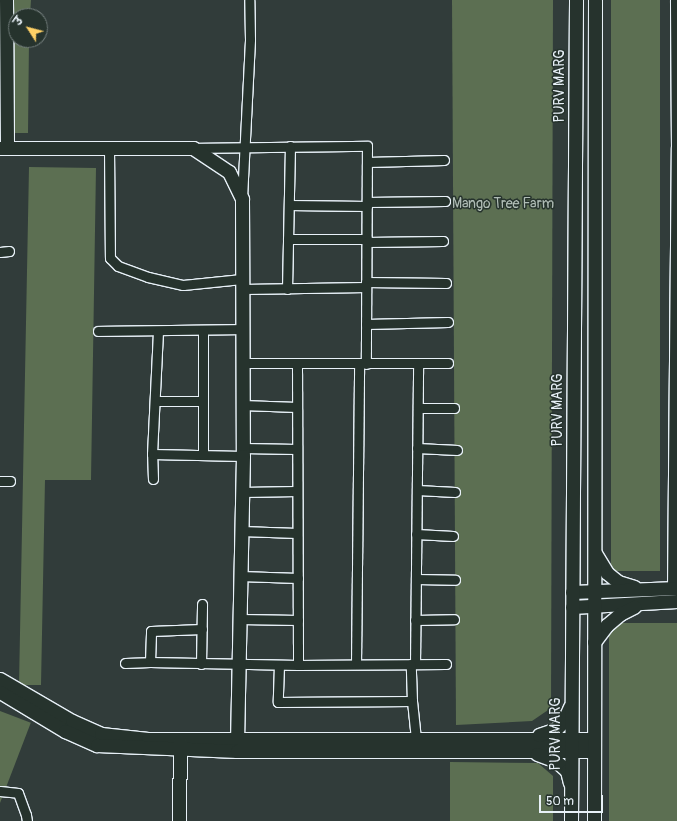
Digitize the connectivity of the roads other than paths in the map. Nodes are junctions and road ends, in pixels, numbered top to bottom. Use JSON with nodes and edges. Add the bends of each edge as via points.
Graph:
{"nodes":[{"id":1,"x":6,"y":0,"type":"edge"},
{"id":2,"x":249,"y":0,"type":"edge"},
{"id":3,"x":576,"y":0,"type":"edge"},
{"id":4,"x":596,"y":0,"type":"edge"},
{"id":5,"x":675,"y":0,"type":"edge"},
{"id":6,"x":3,"y":37,"type":"edge"},
{"id":7,"x":676,"y":88,"type":"edge"},
{"id":8,"x":290,"y":146,"type":"junction"},
{"id":9,"x":244,"y":147,"type":"junction"},
{"id":10,"x":3,"y":148,"type":"edge"},
{"id":11,"x":109,"y":148,"type":"junction"},
{"id":12,"x":193,"y":148,"type":"junction"},
{"id":13,"x":444,"y":160,"type":"dead end"},
{"id":14,"x":367,"y":162,"type":"junction"},
{"id":15,"x":242,"y":199,"type":"junction"},
{"id":16,"x":445,"y":201,"type":"dead end"},
{"id":17,"x":367,"y":204,"type":"junction"},
{"id":18,"x":289,"y":205,"type":"junction"},
{"id":19,"x":288,"y":239,"type":"junction"},
{"id":20,"x":367,"y":240,"type":"junction"},
{"id":21,"x":443,"y":241,"type":"dead end"},
{"id":22,"x":446,"y":283,"type":"dead end"},
{"id":23,"x":243,"y":284,"type":"junction"},
{"id":24,"x":366,"y":285,"type":"junction"},
{"id":25,"x":287,"y":289,"type":"junction"},
{"id":26,"x":448,"y":322,"type":"dead end"},
{"id":27,"x":366,"y":324,"type":"junction"},
{"id":28,"x":242,"y":329,"type":"junction"},
{"id":29,"x":203,"y":330,"type":"junction"},
{"id":30,"x":98,"y":331,"type":"dead end"},
{"id":31,"x":158,"y":331,"type":"junction"},
{"id":32,"x":242,"y":363,"type":"junction"},
{"id":33,"x":297,"y":363,"type":"junction"},
{"id":34,"x":363,"y":363,"type":"junction"},
{"id":35,"x":418,"y":363,"type":"junction"},
{"id":36,"x":448,"y":363,"type":"dead end"},
{"id":37,"x":155,"y":401,"type":"junction"},
{"id":38,"x":203,"y":401,"type":"junction"},
{"id":39,"x":242,"y":405,"type":"junction"},
{"id":40,"x":297,"y":407,"type":"junction"},
{"id":41,"x":418,"y":408,"type":"junction"},
{"id":42,"x":454,"y":408,"type":"dead end"},
{"id":43,"x":417,"y":448,"type":"junction"},
{"id":44,"x":297,"y":449,"type":"junction"},
{"id":45,"x":457,"y":450,"type":"dead end"},
{"id":46,"x":242,"y":452,"type":"junction"},
{"id":47,"x":152,"y":454,"type":"junction"},
{"id":48,"x":203,"y":455,"type":"junction"},
{"id":49,"x":153,"y":479,"type":"dead end"},
{"id":50,"x":0,"y":481,"type":"edge"},
{"id":51,"x":10,"y":481,"type":"dead end"},
{"id":52,"x":417,"y":490,"type":"junction"},
{"id":53,"x":297,"y":491,"type":"junction"},
{"id":54,"x":242,"y":492,"type":"junction"},
{"id":55,"x":455,"y":492,"type":"dead end"},
{"id":56,"x":241,"y":531,"type":"junction"},
{"id":57,"x":298,"y":533,"type":"junction"},
{"id":58,"x":416,"y":534,"type":"junction"},
{"id":59,"x":453,"y":536,"type":"dead end"},
{"id":60,"x":595,"y":553,"type":"junction"},
{"id":61,"x":240,"y":576,"type":"junction"},
{"id":62,"x":298,"y":578,"type":"junction"},
{"id":63,"x":416,"y":579,"type":"junction"},
{"id":64,"x":455,"y":580,"type":"dead end"},
{"id":65,"x":643,"y":590,"type":"junction"},
{"id":66,"x":595,"y":591,"type":"junction"},
{"id":67,"x":572,"y":592,"type":"junction"},
{"id":68,"x":675,"y":593,"type":"edge"},
{"id":69,"x":202,"y":604,"type":"dead end"},
{"id":70,"x":641,"y":604,"type":"junction"},
{"id":71,"x":595,"y":606,"type":"junction"},
{"id":72,"x":572,"y":607,"type":"junction"},
{"id":73,"x":240,"y":619,"type":"junction"},
{"id":74,"x":454,"y":619,"type":"dead end"},
{"id":75,"x":298,"y":620,"type":"junction"},
{"id":76,"x":415,"y":620,"type":"junction"},
{"id":77,"x":202,"y":630,"type":"junction"},
{"id":78,"x":594,"y":642,"type":"junction"},
{"id":79,"x":150,"y":662,"type":"junction"},
{"id":80,"x":125,"y":664,"type":"dead end"},
{"id":81,"x":201,"y":664,"type":"junction"},
{"id":82,"x":239,"y":664,"type":"junction"},
{"id":83,"x":356,"y":664,"type":"junction"},
{"id":84,"x":413,"y":664,"type":"junction"},
{"id":85,"x":446,"y":664,"type":"dead end"},
{"id":86,"x":278,"y":665,"type":"junction"},
{"id":87,"x":298,"y":665,"type":"junction"},
{"id":88,"x":0,"y":679,"type":"edge"},
{"id":89,"x":0,"y":692,"type":"edge"},
{"id":90,"x":412,"y":701,"type":"junction"},
{"id":91,"x":572,"y":701,"type":"junction"},
{"id":92,"x":416,"y":738,"type":"junction"},
{"id":93,"x":528,"y":738,"type":"junction"},
{"id":94,"x":180,"y":744,"type":"junction"},
{"id":95,"x":237,"y":745,"type":"junction"},
{"id":96,"x":572,"y":745,"type":"junction"},
{"id":97,"x":594,"y":745,"type":"junction"},
{"id":98,"x":530,"y":751,"type":"junction"},
{"id":99,"x":571,"y":786,"type":"junction"},
{"id":100,"x":0,"y":791,"type":"edge"},
{"id":101,"x":27,"y":821,"type":"edge"},
{"id":102,"x":179,"y":821,"type":"edge"},
{"id":103,"x":571,"y":821,"type":"edge"},
{"id":104,"x":594,"y":821,"type":"edge"}],
"edges":[{"from":1,"to":6,"type":"street"},
{"from":2,"to":9,"type":"street","via":[[250,39]]},
{"from":3,"to":67,"type":"street","name":"PURV MARG"},
{"from":4,"to":60,"type":"street"},
{"from":5,"to":7,"type":"street"},
{"from":6,"to":10,"type":"street"},
{"from":7,"to":68,"type":"street"},
{"from":8,"to":9,"type":"street"},
{"from":8,"to":14,"type":"street","via":[[367,146]]},
{"from":8,"to":18,"type":"street"},
{"from":9,"to":12,"type":"street"},
{"from":9,"to":15,"type":"street"},
{"from":10,"to":11,"type":"street"},
{"from":11,"to":12,"type":"street"},
{"from":11,"to":23,"type":"street","via":[[110,258],[118,266],[148,277],[183,285]]},
{"from":12,"to":15,"type":"street","via":[[229,172]]},
{"from":13,"to":14,"type":"street"},
{"from":14,"to":17,"type":"street"},
{"from":15,"to":23,"type":"street"},
{"from":16,"to":17,"type":"street"},
{"from":17,"to":18,"type":"street"},
{"from":17,"to":20,"type":"street"},
{"from":18,"to":19,"type":"street"},
{"from":19,"to":20,"type":"street"},
{"from":19,"to":25,"type":"street"},
{"from":20,"to":21,"type":"street"},
{"from":20,"to":24,"type":"street"},
{"from":22,"to":24,"type":"street"},
{"from":23,"to":25,"type":"street"},
{"from":23,"to":28,"type":"street"},
{"from":24,"to":25,"type":"street"},
{"from":24,"to":27,"type":"street"},
{"from":26,"to":27,"type":"street"},
{"from":27,"to":34,"type":"street"},
{"from":28,"to":29,"type":"street"},
{"from":28,"to":32,"type":"street"},
{"from":29,"to":31,"type":"street"},
{"from":29,"to":38,"type":"street"},
{"from":30,"to":31,"type":"street"},
{"from":31,"to":37,"type":"street"},
{"from":32,"to":33,"type":"street"},
{"from":32,"to":39,"type":"street"},
{"from":33,"to":34,"type":"street"},
{"from":33,"to":40,"type":"street"},
{"from":34,"to":35,"type":"street"},
{"from":34,"to":83,"type":"street"},
{"from":35,"to":36,"type":"street"},
{"from":35,"to":41,"type":"street"},
{"from":37,"to":38,"type":"street"},
{"from":37,"to":47,"type":"street"},
{"from":38,"to":48,"type":"street"},
{"from":39,"to":40,"type":"street"},
{"from":39,"to":46,"type":"street"},
{"from":40,"to":44,"type":"street"},
{"from":41,"to":42,"type":"street"},
{"from":41,"to":43,"type":"street"},
{"from":43,"to":45,"type":"street"},
{"from":43,"to":52,"type":"street"},
{"from":44,"to":46,"type":"street"},
{"from":44,"to":53,"type":"street"},
{"from":46,"to":48,"type":"street"},
{"from":46,"to":54,"type":"street"},
{"from":47,"to":48,"type":"street"},
{"from":47,"to":49,"type":"street"},
{"from":50,"to":51,"type":"street"},
{"from":52,"to":55,"type":"street"},
{"from":52,"to":58,"type":"street"},
{"from":53,"to":54,"type":"street"},
{"from":53,"to":57,"type":"street"},
{"from":54,"to":56,"type":"street"},
{"from":56,"to":57,"type":"street"},
{"from":56,"to":61,"type":"street"},
{"from":57,"to":62,"type":"street"},
{"from":58,"to":59,"type":"street"},
{"from":58,"to":63,"type":"street"},
{"from":60,"to":65,"type":"street","via":[[608,573],[618,582]]},
{"from":60,"to":66,"type":"street"},
{"from":61,"to":62,"type":"street"},
{"from":61,"to":73,"type":"street"},
{"from":62,"to":75,"type":"street"},
{"from":63,"to":64,"type":"street"},
{"from":63,"to":76,"type":"street"},
{"from":65,"to":66,"type":"street"},
{"from":65,"to":68,"type":"street"},
{"from":66,"to":67,"type":"street"},
{"from":66,"to":71,"type":"street"},
{"from":67,"to":72,"type":"street","name":"PURV MARG"},
{"from":68,"to":70,"type":"street"},
{"from":69,"to":77,"type":"street"},
{"from":70,"to":71,"type":"street"},
{"from":70,"to":78,"type":"street","via":[[620,614],[607,625]]},
{"from":71,"to":72,"type":"street"},
{"from":71,"to":78,"type":"street"},
{"from":72,"to":91,"type":"street","name":"PURV MARG"},
{"from":73,"to":75,"type":"street"},
{"from":73,"to":82,"type":"street"},
{"from":74,"to":76,"type":"street"},
{"from":75,"to":87,"type":"street"},
{"from":76,"to":84,"type":"street"},
{"from":77,"to":79,"type":"street","via":[[151,631]]},
{"from":77,"to":81,"type":"street"},
{"from":78,"to":97,"type":"street"},
{"from":79,"to":80,"type":"street"},
{"from":79,"to":81,"type":"street"},
{"from":81,"to":82,"type":"street"},
{"from":82,"to":86,"type":"street"},
{"from":82,"to":95,"type":"street"},
{"from":83,"to":84,"type":"street"},
{"from":83,"to":87,"type":"street"},
{"from":84,"to":85,"type":"street"},
{"from":84,"to":90,"type":"street"},
{"from":86,"to":87,"type":"street"},
{"from":86,"to":90,"type":"street","via":[[278,702]]},
{"from":88,"to":94,"type":"street","via":[[72,721],[101,734]]},
{"from":89,"to":94,"type":"street","via":[[65,731],[97,745]]},
{"from":90,"to":92,"type":"street"},
{"from":91,"to":93,"type":"street","via":[[563,722],[556,730]]},
{"from":91,"to":96,"type":"street","name":"PURV MARG"},
{"from":92,"to":93,"type":"street"},
{"from":92,"to":95,"type":"street"},
{"from":93,"to":96,"type":"street"},
{"from":94,"to":95,"type":"street"},
{"from":94,"to":102,"type":"street"},
{"from":95,"to":98,"type":"street"},
{"from":96,"to":97,"type":"street"},
{"from":96,"to":98,"type":"street"},
{"from":96,"to":99,"type":"street","name":"PURV MARG"},
{"from":97,"to":104,"type":"street"},
{"from":98,"to":99,"type":"street","via":[[556,761],[567,771]]},
{"from":99,"to":103,"type":"street","name":"PURV MARG"},
{"from":100,"to":101,"type":"street","via":[[18,793]]}]}
